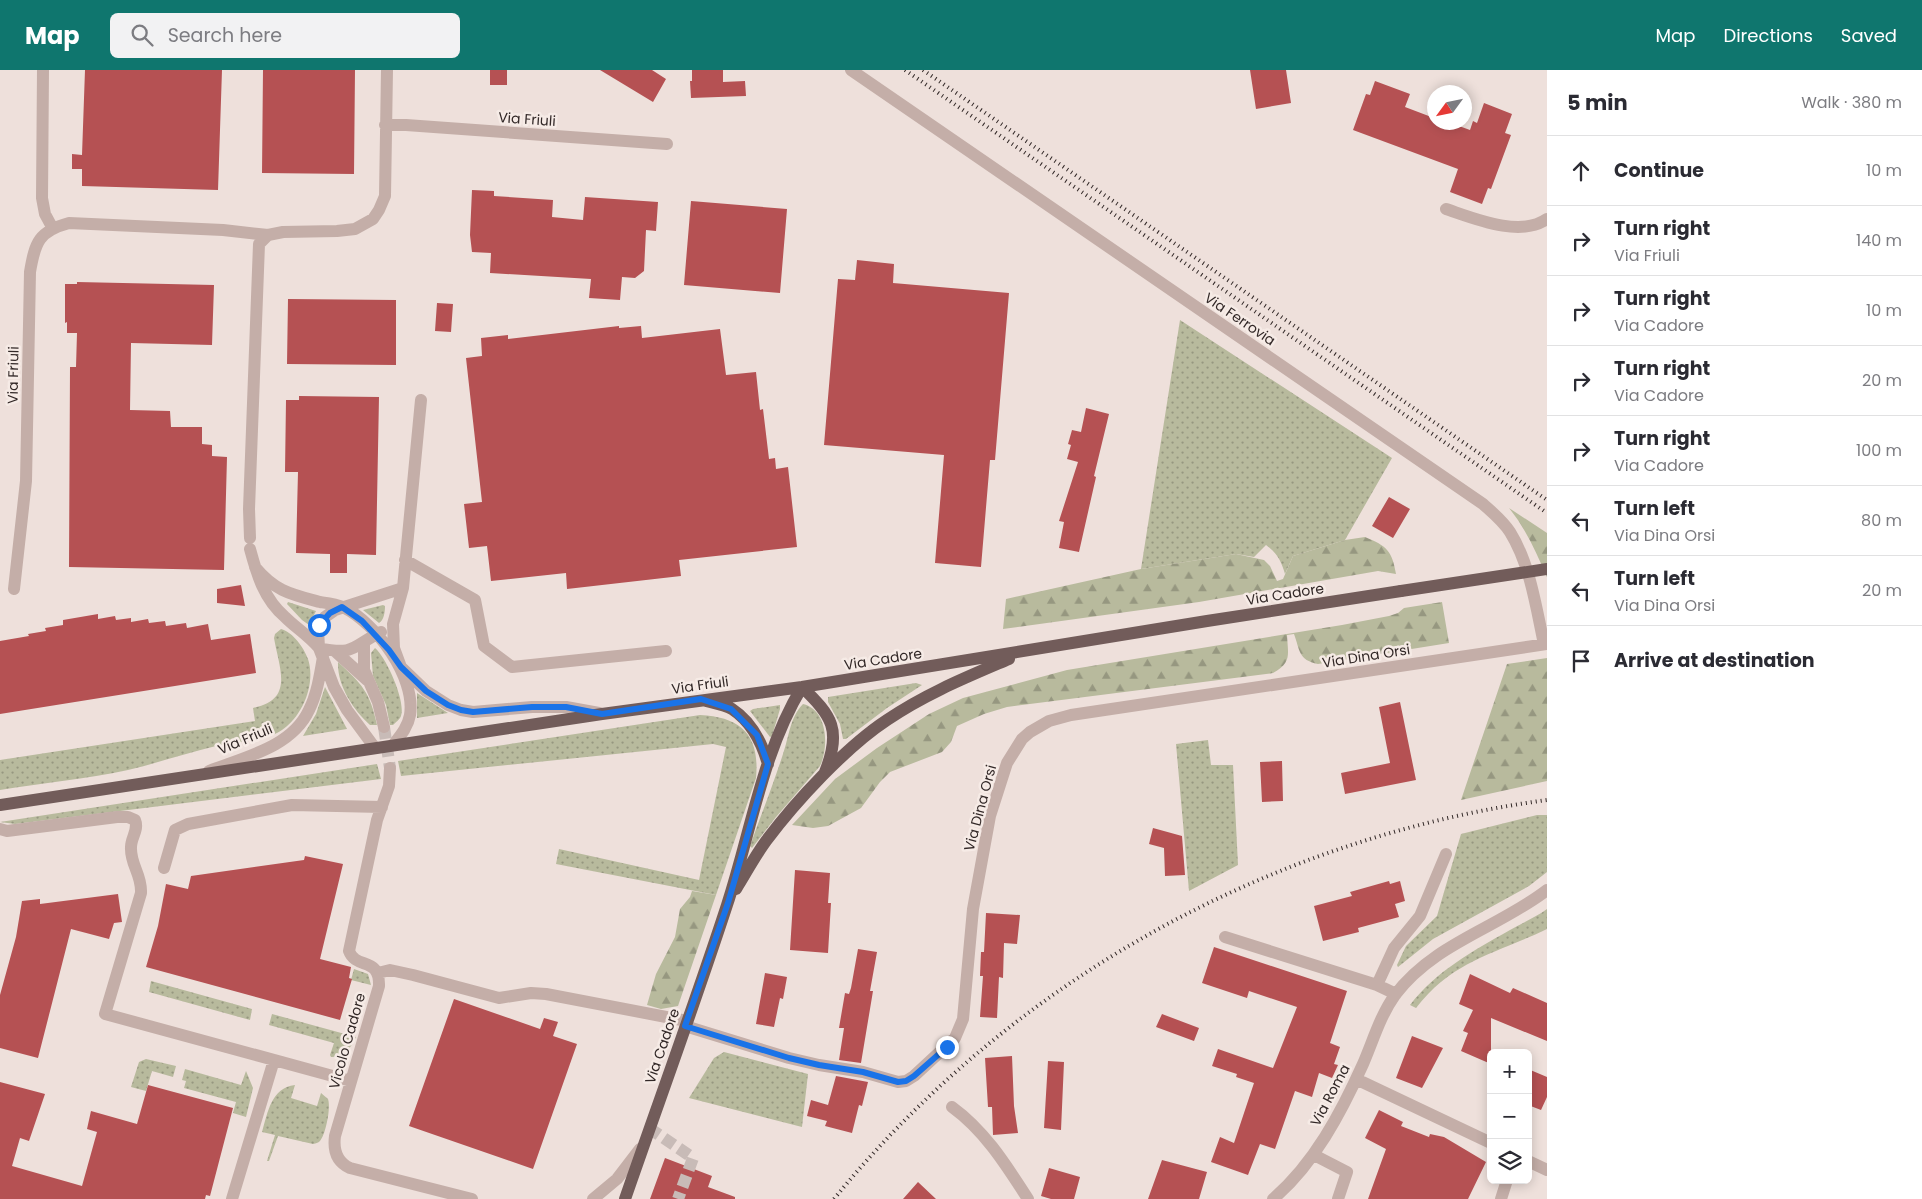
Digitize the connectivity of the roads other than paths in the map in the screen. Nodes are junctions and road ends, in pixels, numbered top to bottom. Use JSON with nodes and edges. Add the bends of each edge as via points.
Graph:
{"nodes":[{"id":1,"x":44,"y":70,"type":"edge"},
{"id":2,"x":386,"y":70,"type":"edge"},
{"id":3,"x":851,"y":70,"type":"edge"},
{"id":4,"x":385,"y":125,"type":"junction"},
{"id":5,"x":667,"y":144,"type":"dead end"},
{"id":6,"x":1446,"y":209,"type":"dead end"},
{"id":7,"x":1547,"y":219,"type":"edge"},
{"id":8,"x":52,"y":227,"type":"junction"},
{"id":9,"x":268,"y":235,"type":"junction"},
{"id":10,"x":421,"y":400,"type":"dead end"},
{"id":11,"x":405,"y":560,"type":"junction"},
{"id":12,"x":254,"y":567,"type":"junction"},
{"id":13,"x":1547,"y":569,"type":"edge"},
{"id":14,"x":403,"y":588,"type":"junction"},
{"id":15,"x":14,"y":589,"type":"dead end"},
{"id":16,"x":342,"y":607,"type":"junction"},
{"id":17,"x":395,"y":612,"type":"junction"},
{"id":18,"x":375,"y":635,"type":"junction"},
{"id":19,"x":364,"y":642,"type":"junction"},
{"id":20,"x":1545,"y":644,"type":"edge"},
{"id":21,"x":666,"y":651,"type":"dead end"},
{"id":22,"x":1027,"y":651,"type":"junction"},
{"id":23,"x":336,"y":652,"type":"junction"},
{"id":24,"x":321,"y":653,"type":"junction"},
{"id":25,"x":401,"y":667,"type":"junction"},
{"id":26,"x":368,"y":682,"type":"junction"},
{"id":27,"x":802,"y":687,"type":"junction"},
{"id":28,"x":701,"y":699,"type":"junction"},
{"id":29,"x":602,"y":714,"type":"junction"},
{"id":30,"x":384,"y":727,"type":"tunnel mouth"},
{"id":31,"x":393,"y":745,"type":"junction"},
{"id":32,"x":375,"y":748,"type":"junction"},
{"id":33,"x":768,"y":764,"type":"junction"},
{"id":34,"x":390,"y":768,"type":"tunnel mouth"},
{"id":35,"x":201,"y":774,"type":"junction"},
{"id":36,"x":823,"y":776,"type":"junction"},
{"id":37,"x":0,"y":805,"type":"edge"},
{"id":38,"x":382,"y":807,"type":"junction"},
{"id":39,"x":0,"y":829,"type":"edge"},
{"id":40,"x":1446,"y":854,"type":"dead end"},
{"id":41,"x":164,"y":868,"type":"dead end"},
{"id":42,"x":1547,"y":890,"type":"edge"},
{"id":43,"x":728,"y":903,"type":"junction"},
{"id":44,"x":1225,"y":937,"type":"dead end"},
{"id":45,"x":378,"y":972,"type":"junction"},
{"id":46,"x":1378,"y":985,"type":"junction"},
{"id":47,"x":1396,"y":994,"type":"junction"},
{"id":48,"x":686,"y":1024,"type":"junction"},
{"id":49,"x":274,"y":1060,"type":"junction"},
{"id":50,"x":1356,"y":1079,"type":"junction"},
{"id":51,"x":351,"y":1081,"type":"junction"},
{"id":52,"x":952,"y":1108,"type":"dead end"},
{"id":53,"x":1487,"y":1142,"type":"edge"},
{"id":54,"x":643,"y":1145,"type":"junction"},
{"id":55,"x":1314,"y":1155,"type":"junction"},
{"id":56,"x":1532,"y":1163,"type":"edge"},
{"id":57,"x":1547,"y":1170,"type":"edge"},
{"id":58,"x":1506,"y":1184,"type":"edge"},
{"id":59,"x":232,"y":1199,"type":"edge"},
{"id":60,"x":472,"y":1199,"type":"edge"},
{"id":61,"x":593,"y":1199,"type":"edge"},
{"id":62,"x":625,"y":1199,"type":"edge"},
{"id":63,"x":1028,"y":1199,"type":"edge"},
{"id":64,"x":1273,"y":1199,"type":"edge"},
{"id":65,"x":1338,"y":1199,"type":"edge"},
{"id":66,"x":1501,"y":1199,"type":"edge"}],
"edges":[{"from":1,"to":8,"type":"street","via":[[42,198]]},
{"from":2,"to":4,"type":"street"},
{"from":3,"to":20,"type":"street","name":"Via Ferrovia","via":[[1483,504],[1500,519],[1515,542],[1532,590]]},
{"from":4,"to":5,"type":"street","name":"Via Friuli"},
{"from":4,"to":9,"type":"street","via":[[385,196],[373,219],[355,229]]},
{"from":6,"to":7,"type":"street","via":[[1498,225],[1530,226]]},
{"from":8,"to":9,"type":"street","via":[[69,222]]},
{"from":8,"to":15,"type":"street","name":"Via Friuli","via":[[41,237],[30,272],[26,481]]},
{"from":9,"to":12,"type":"street","via":[[259,244],[257,260],[249,509]]},
{"from":10,"to":11,"type":"street"},
{"from":11,"to":14,"type":"street"},
{"from":11,"to":21,"type":"street","via":[[475,600],[484,646],[512,667]]},
{"from":12,"to":16,"type":"street","name":"Via Friuli","via":[[275,587]]},
{"from":12,"to":24,"type":"street","via":[[276,609],[305,633]]},
{"from":13,"to":22,"type":"main road","name":"Via Cadore","bridge":true},
{"from":14,"to":16,"type":"street"},
{"from":14,"to":17,"type":"street"},
{"from":16,"to":18,"type":"street","name":"Via Friuli"},
{"from":16,"to":24,"type":"street","name":"Via Friuli","via":[[330,613],[319,625]]},
{"from":17,"to":18,"type":"street","via":[[387,628]]},
{"from":17,"to":25,"type":"street","via":[[392,636]]},
{"from":18,"to":19,"type":"street"},
{"from":18,"to":25,"type":"street","name":"Via Friuli"},
{"from":19,"to":23,"type":"street","via":[[351,650]]},
{"from":19,"to":26,"type":"street","via":[[364,670]]},
{"from":20,"to":48,"type":"street","name":"Via Dina Orsi","via":[[1071,715],[1049,720],[1030,732],[1007,762],[990,816],[973,909],[966,1003],[960,1031],[947,1047],[906,1081],[819,1065]]},
{"from":22,"to":27,"type":"main road","name":"Via Cadore"},
{"from":22,"to":36,"type":"main road","name":"Via Cadore","via":[[940,688],[906,708],[864,738]]},
{"from":23,"to":24,"type":"street"},
{"from":23,"to":26,"type":"street"},
{"from":24,"to":32,"type":"street","via":[[340,699]]},
{"from":24,"to":35,"type":"street","name":"Via Friuli","via":[[314,700],[297,729],[273,745]]},
{"from":25,"to":29,"type":"street","name":"Via Friuli","via":[[426,691],[461,710],[558,707]]},
{"from":25,"to":31,"type":"street","name":"Via Friuli","via":[[408,685],[410,717]]},
{"from":26,"to":30,"type":"street","via":[[378,702]]},
{"from":27,"to":28,"type":"main road","name":"Via Friuli"},
{"from":27,"to":33,"type":"main road","name":"Via Cadore","via":[[790,707]]},
{"from":27,"to":36,"type":"main road","name":"Via Cadore","via":[[833,726],[832,755]]},
{"from":28,"to":29,"type":"main road","name":"Via Friuli"},
{"from":28,"to":33,"type":"main road","via":[[731,709],[745,721],[757,735]]},
{"from":29,"to":31,"type":"main road","name":"Via Friuli"},
{"from":31,"to":32,"type":"main road","name":"Via Friuli"},
{"from":32,"to":35,"type":"main road","name":"Via Friuli"},
{"from":33,"to":43,"type":"main road","name":"Via Cadore"},
{"from":34,"to":38,"type":"street","via":[[389,786]]},
{"from":35,"to":37,"type":"main road","name":"Via Friuli"},
{"from":36,"to":43,"type":"main road","name":"Via Cadore","via":[[766,841]]},
{"from":38,"to":41,"type":"street","via":[[292,806],[188,824],[175,830]]},
{"from":38,"to":45,"type":"street","via":[[349,951],[355,959]]},
{"from":39,"to":49,"type":"street","via":[[132,818],[136,823],[131,848],[140,877],[140,894],[105,1014]]},
{"from":40,"to":46,"type":"street","via":[[1420,916],[1394,948]]},
{"from":42,"to":47,"type":"street","name":"Via Roma","via":[[1444,950]]},
{"from":43,"to":48,"type":"main road","name":"Via Cadore"},
{"from":44,"to":46,"type":"street"},
{"from":45,"to":48,"type":"street","via":[[390,970],[499,998],[546,994]]},
{"from":45,"to":51,"type":"street","name":"Vicolo Cadore","via":[[379,986]]},
{"from":46,"to":47,"type":"street"},
{"from":47,"to":50,"type":"street","name":"Via Roma"},
{"from":48,"to":54,"type":"main road","name":"Via Cadore"},
{"from":49,"to":51,"type":"street"},
{"from":49,"to":59,"type":"street"},
{"from":50,"to":53,"type":"street"},
{"from":50,"to":55,"type":"street","name":"Via Roma"},
{"from":51,"to":60,"type":"street","name":"Vicolo Cadore","via":[[334,1146],[343,1164]]},
{"from":52,"to":63,"type":"street","via":[[980,1132]]},
{"from":54,"to":61,"type":"street","via":[[617,1179]]},
{"from":54,"to":62,"type":"main road","name":"Via Cadore"},
{"from":55,"to":64,"type":"street","name":"Via Roma"},
{"from":55,"to":65,"type":"street","via":[[1347,1172]]},
{"from":56,"to":57,"type":"street"},
{"from":58,"to":66,"type":"street"}]}
